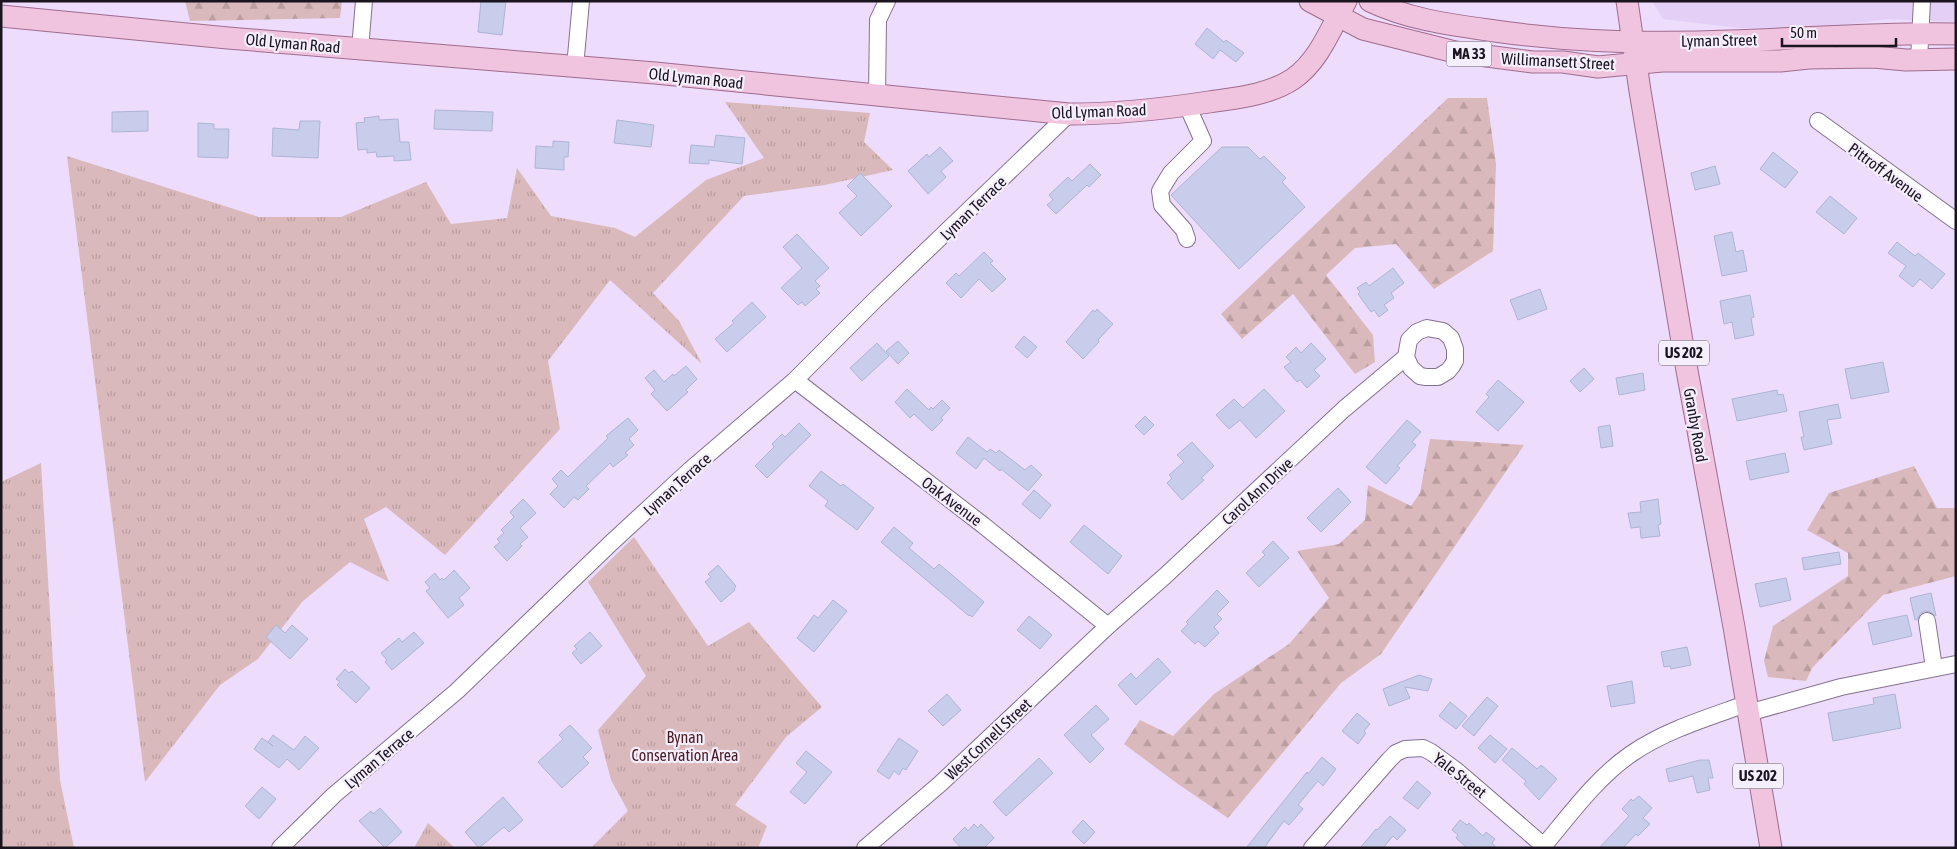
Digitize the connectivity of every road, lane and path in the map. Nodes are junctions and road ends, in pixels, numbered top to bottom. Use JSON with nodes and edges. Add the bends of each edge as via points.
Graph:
{"nodes":[{"id":1,"x":364,"y":1,"type":"edge"},
{"id":2,"x":581,"y":1,"type":"edge"},
{"id":3,"x":887,"y":1,"type":"edge"},
{"id":4,"x":1310,"y":1,"type":"edge"},
{"id":5,"x":1370,"y":1,"type":"edge"},
{"id":6,"x":1627,"y":1,"type":"edge"},
{"id":7,"x":1922,"y":1,"type":"edge"},
{"id":8,"x":1342,"y":9,"type":"edge"},
{"id":9,"x":1,"y":16,"type":"edge"},
{"id":10,"x":1919,"y":33,"type":"junction"},
{"id":11,"x":1956,"y":34,"type":"edge"},
{"id":12,"x":1632,"y":41,"type":"junction"},
{"id":13,"x":360,"y":49,"type":"junction"},
{"id":14,"x":1956,"y":59,"type":"edge"},
{"id":15,"x":1919,"y":60,"type":"junction"},
{"id":16,"x":1636,"y":64,"type":"junction"},
{"id":17,"x":575,"y":67,"type":"junction"},
{"id":18,"x":877,"y":96,"type":"junction"},
{"id":19,"x":1187,"y":105,"type":"junction"},
{"id":20,"x":1069,"y":114,"type":"junction"},
{"id":21,"x":1818,"y":122,"type":"dead end"},
{"id":22,"x":1956,"y":221,"type":"edge"},
{"id":23,"x":1187,"y":239,"type":"dead end"},
{"id":24,"x":1406,"y":357,"type":"dead end"},
{"id":25,"x":795,"y":380,"type":"junction"},
{"id":26,"x":1927,"y":622,"type":"dead end"},
{"id":27,"x":1108,"y":626,"type":"junction"},
{"id":28,"x":1956,"y":664,"type":"edge"},
{"id":29,"x":1934,"y":668,"type":"junction"},
{"id":30,"x":1747,"y":708,"type":"junction"},
{"id":31,"x":1543,"y":847,"type":"edge"},
{"id":32,"x":280,"y":848,"type":"edge"},
{"id":33,"x":865,"y":848,"type":"edge"},
{"id":34,"x":1312,"y":848,"type":"edge"},
{"id":35,"x":1771,"y":848,"type":"edge"}],
"edges":[{"from":1,"to":13,"type":"street"},
{"from":2,"to":17,"type":"street"},
{"from":3,"to":18,"type":"street","via":[[878,20]]},
{"from":4,"to":8,"type":"main road","name":"Willimansett Street","number":"MA 33"},
{"from":5,"to":12,"type":"main road","name":"Willimansett Street","number":"MA 33","via":[[1391,11],[1457,26],[1531,36]]},
{"from":6,"to":12,"type":"main road","name":"Granby Road","number":"US 202"},
{"from":7,"to":10,"type":"street"},
{"from":8,"to":16,"type":"main road","name":"Willimansett Street","number":"MA 33","via":[[1364,29],[1455,52],[1598,67]]},
{"from":8,"to":19,"type":"main road","name":"Old Lyman Road","via":[[1313,59],[1292,79],[1272,89],[1244,96]]},
{"from":9,"to":13,"type":"main road","name":"Old Lyman Road"},
{"from":10,"to":11,"type":"main road","name":"Lyman Street","number":"MA 33"},
{"from":10,"to":12,"type":"main road","name":"Lyman Street","number":"MA 33","via":[[1728,41]]},
{"from":10,"to":15,"type":"street"},
{"from":12,"to":16,"type":"main road","name":"Granby Road","number":"US 202"},
{"from":13,"to":17,"type":"main road","name":"Old Lyman Road"},
{"from":14,"to":15,"type":"main road","name":"Lyman Street","number":"MA 33"},
{"from":15,"to":16,"type":"main road","name":"Lyman Street","number":"MA 33","via":[[1873,57]]},
{"from":16,"to":30,"type":"main road","name":"Granby Road","number":"US 202"},
{"from":17,"to":18,"type":"main road","name":"Old Lyman Road"},
{"from":18,"to":20,"type":"main road","name":"Old Lyman Road"},
{"from":19,"to":20,"type":"main road","name":"Old Lyman Road"},
{"from":19,"to":23,"type":"street","via":[[1203,141],[1171,173],[1160,191],[1162,205],[1184,230]]},
{"from":20,"to":25,"type":"street","name":"Lyman Terrace"},
{"from":21,"to":22,"type":"street","name":"Pittroff Avenue"},
{"from":24,"to":27,"type":"street","name":"Carol Ann Drive"},
{"from":25,"to":27,"type":"street","name":"Oak Avenue","via":[[984,525]]},
{"from":25,"to":32,"type":"street","name":"Lyman Terrace","via":[[690,470],[457,690],[334,795]]},
{"from":26,"to":29,"type":"street"},
{"from":27,"to":33,"type":"street","name":"West Cornell Street","via":[[940,784]]},
{"from":28,"to":29,"type":"street"},
{"from":29,"to":30,"type":"street"},
{"from":30,"to":31,"type":"street","via":[[1672,732],[1631,754],[1600,780]]},
{"from":30,"to":35,"type":"main road","name":"Granby Road","number":"US 202"},
{"from":31,"to":34,"type":"street","name":"Yale Street","via":[[1443,759],[1423,748],[1413,748],[1396,753]]}]}
